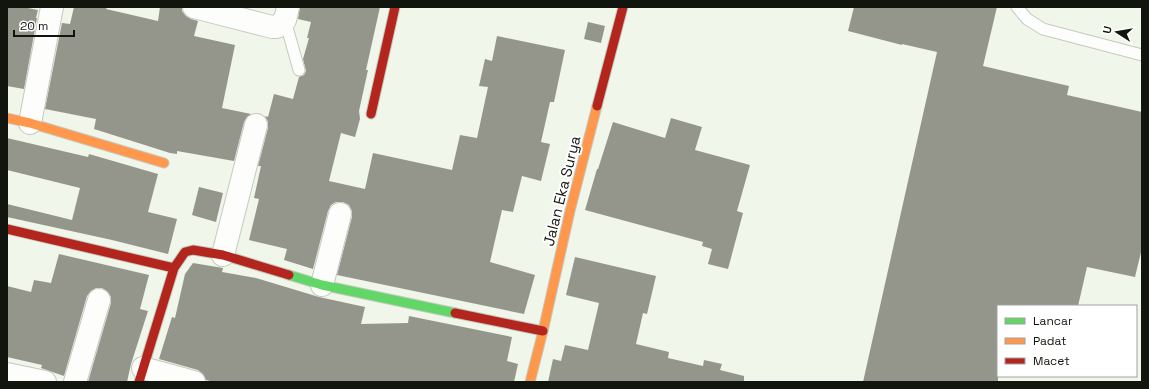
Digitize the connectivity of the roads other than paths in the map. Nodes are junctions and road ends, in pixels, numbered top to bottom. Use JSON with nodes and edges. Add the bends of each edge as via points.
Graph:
{"nodes":[{"id":1,"x":52,"y":7,"type":"edge"},
{"id":2,"x":194,"y":7,"type":"edge"},
{"id":3,"x":395,"y":7,"type":"edge"},
{"id":4,"x":623,"y":7,"type":"edge"},
{"id":5,"x":1017,"y":7,"type":"edge"},
{"id":6,"x":286,"y":14,"type":"edge"},
{"id":7,"x":1142,"y":55,"type":"edge"},
{"id":8,"x":299,"y":70,"type":"dead end"},
{"id":9,"x":371,"y":114,"type":"dead end"},
{"id":10,"x":7,"y":118,"type":"edge"},
{"id":11,"x":30,"y":124,"type":"junction"},
{"id":12,"x":256,"y":125,"type":"dead end"},
{"id":13,"x":164,"y":163,"type":"dead end"},
{"id":14,"x":340,"y":214,"type":"dead end"},
{"id":15,"x":7,"y":229,"type":"edge"},
{"id":16,"x":223,"y":256,"type":"junction"},
{"id":17,"x":174,"y":268,"type":"junction"},
{"id":18,"x":322,"y":285,"type":"junction"},
{"id":19,"x":99,"y":300,"type":"dead end"},
{"id":20,"x":543,"y":331,"type":"junction"},
{"id":21,"x":7,"y":374,"type":"edge"},
{"id":22,"x":141,"y":375,"type":"edge"},
{"id":23,"x":41,"y":382,"type":"edge"},
{"id":24,"x":75,"y":382,"type":"edge"},
{"id":25,"x":194,"y":382,"type":"edge"},
{"id":26,"x":530,"y":382,"type":"edge"}],
"edges":[{"from":1,"to":11,"type":"street"},
{"from":2,"to":6,"type":"street","via":[[272,27],[279,26]]},
{"from":3,"to":9,"type":"street"},
{"from":4,"to":20,"type":"street","name":"Jalan Eka Surya","via":[[570,211]]},
{"from":5,"to":7,"type":"lane","via":[[1027,19],[1043,29]]},
{"from":6,"to":8,"type":"lane"},
{"from":10,"to":11,"type":"street"},
{"from":11,"to":13,"type":"street"},
{"from":12,"to":16,"type":"street"},
{"from":14,"to":18,"type":"street"},
{"from":15,"to":17,"type":"street"},
{"from":16,"to":17,"type":"street","via":[[193,250],[185,252]]},
{"from":16,"to":18,"type":"street"},
{"from":17,"to":22,"type":"street"},
{"from":18,"to":20,"type":"street"},
{"from":19,"to":24,"type":"street"},
{"from":20,"to":26,"type":"street","name":"Jalan Eka Surya"},
{"from":21,"to":23,"type":"street"},
{"from":22,"to":25,"type":"street"}]}
